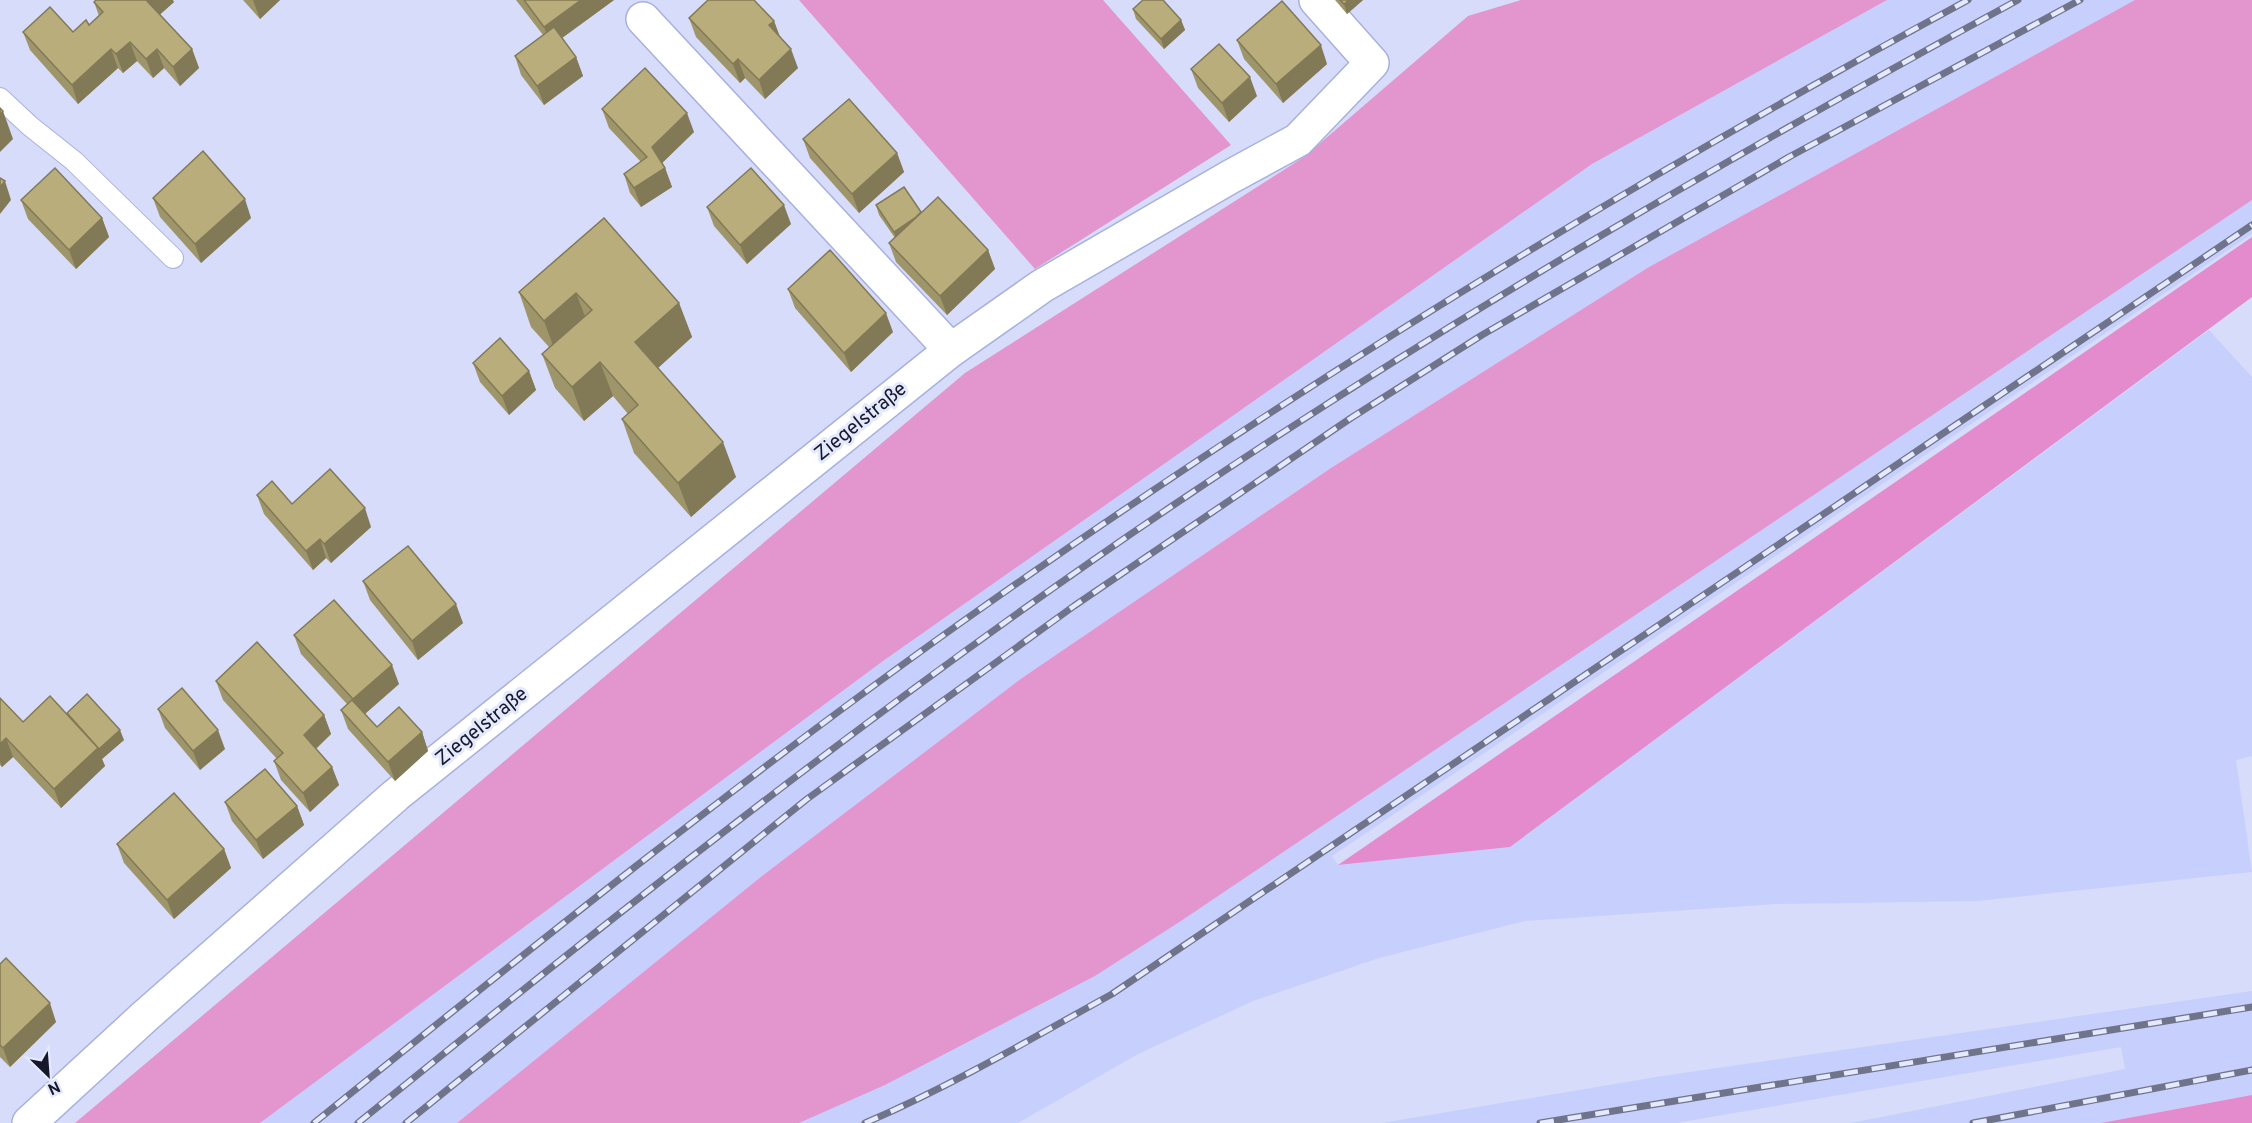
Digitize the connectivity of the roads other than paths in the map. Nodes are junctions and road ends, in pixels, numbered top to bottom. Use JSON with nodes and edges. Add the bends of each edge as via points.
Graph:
{"nodes":[{"id":1,"x":1316,"y":0,"type":"edge"},
{"id":2,"x":643,"y":19,"type":"dead end"},
{"id":3,"x":0,"y":98,"type":"edge"},
{"id":4,"x":173,"y":258,"type":"dead end"},
{"id":5,"x":951,"y":350,"type":"junction"},
{"id":6,"x":29,"y":1123,"type":"edge"}],
"edges":[{"from":1,"to":5,"type":"street","name":"Ziegelstraße","via":[[1372,63],[1298,140],[1042,286]]},
{"from":2,"to":5,"type":"street"},
{"from":3,"to":4,"type":"lane","via":[[79,166]]},
{"from":5,"to":6,"type":"street","name":"Ziegelstraße","via":[[396,795]]}]}
